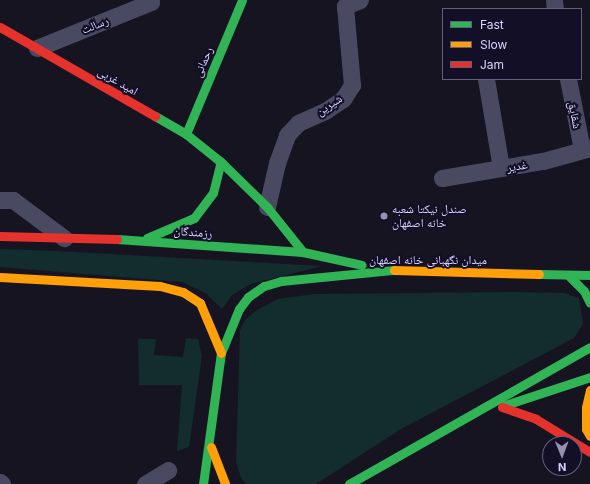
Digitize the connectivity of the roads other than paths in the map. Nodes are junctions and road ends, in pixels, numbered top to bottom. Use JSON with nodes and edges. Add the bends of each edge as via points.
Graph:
{"nodes":[{"id":1,"x":150,"y":0,"type":"edge"},
{"id":2,"x":242,"y":0,"type":"edge"},
{"id":3,"x":360,"y":0,"type":"edge"},
{"id":4,"x":0,"y":27,"type":"edge"},
{"id":5,"x":37,"y":48,"type":"junction"},
{"id":6,"x":486,"y":80,"type":"edge"},
{"id":7,"x":568,"y":80,"type":"edge"},
{"id":8,"x":186,"y":134,"type":"junction"},
{"id":9,"x":586,"y":149,"type":"edge"},
{"id":10,"x":221,"y":162,"type":"junction"},
{"id":11,"x":501,"y":168,"type":"junction"},
{"id":12,"x":442,"y":178,"type":"dead end"},
{"id":13,"x":0,"y":200,"type":"edge"},
{"id":14,"x":267,"y":207,"type":"junction"},
{"id":15,"x":0,"y":236,"type":"edge"},
{"id":16,"x":64,"y":238,"type":"junction"},
{"id":17,"x":139,"y":240,"type":"junction"},
{"id":18,"x":303,"y":252,"type":"junction"},
{"id":19,"x":383,"y":270,"type":"junction"},
{"id":20,"x":590,"y":275,"type":"edge"},
{"id":21,"x":569,"y":276,"type":"junction"},
{"id":22,"x":0,"y":277,"type":"edge"},
{"id":23,"x":590,"y":304,"type":"edge"},
{"id":24,"x":587,"y":336,"type":"dead end"},
{"id":25,"x":586,"y":349,"type":"edge"},
{"id":26,"x":221,"y":352,"type":"junction"},
{"id":27,"x":590,"y":377,"type":"edge"},
{"id":28,"x":590,"y":390,"type":"edge"},
{"id":29,"x":502,"y":406,"type":"junction"},
{"id":30,"x":474,"y":412,"type":"junction"},
{"id":31,"x":590,"y":436,"type":"edge"},
{"id":32,"x":210,"y":444,"type":"junction"},
{"id":33,"x":590,"y":452,"type":"edge"},
{"id":34,"x":168,"y":470,"type":"dead end"},
{"id":35,"x":352,"y":483,"type":"edge"},
{"id":36,"x":145,"y":484,"type":"edge"},
{"id":37,"x":203,"y":484,"type":"edge"},
{"id":38,"x":225,"y":484,"type":"edge"}],
"edges":[{"from":1,"to":5,"type":"street","name":"رسالت","via":[[151,2]]},
{"from":2,"to":8,"type":"main road","name":"رحمانی"},
{"from":3,"to":14,"type":"street","name":"شیرین","via":[[345,6],[352,85],[343,99],[325,111],[298,123],[288,135],[277,163]]},
{"from":4,"to":5,"type":"main road","name":"امید غربی"},
{"from":5,"to":8,"type":"main road","name":"امید غربی"},
{"from":6,"to":11,"type":"street"},
{"from":7,"to":9,"type":"street","name":"شقایق"},
{"from":8,"to":10,"type":"main road","name":"امید غربی"},
{"from":9,"to":11,"type":"street","name":"غدیر","via":[[543,161]]},
{"from":10,"to":14,"type":"main road","name":"امید غربی"},
{"from":10,"to":17,"type":"main road","via":[[213,193],[194,218],[172,229]]},
{"from":11,"to":12,"type":"street","name":"غدیر"},
{"from":13,"to":16,"type":"street","via":[[13,200]]},
{"from":14,"to":18,"type":"main road","name":"امید غربی"},
{"from":15,"to":16,"type":"main road","name":"رزمندگان"},
{"from":16,"to":17,"type":"main road","name":"رزمندگان"},
{"from":17,"to":18,"type":"main road","name":"رزمندگان"},
{"from":18,"to":19,"type":"main road","name":"رزمندگان"},
{"from":19,"to":21,"type":"main road","name":"میدان نگهبانی خانه اصفهان"},
{"from":19,"to":26,"type":"main road","name":"میدان نگهبانی خانه اصفهان","via":[[281,281],[264,286],[248,297],[239,309]]},
{"from":20,"to":21,"type":"main road","name":"میدان نگهبانی خانه اصفهان"},
{"from":21,"to":23,"type":"main road","via":[[584,291]]},
{"from":22,"to":26,"type":"main road","via":[[160,286],[183,292],[200,303]]},
{"from":24,"to":25,"type":"main road"},
{"from":25,"to":30,"type":"main road"},
{"from":26,"to":32,"type":"main road","name":"میدان نگهبانی خانه اصفهان"},
{"from":27,"to":29,"type":"main road"},
{"from":28,"to":31,"type":"main road","via":[[586,408],[586,429]]},
{"from":29,"to":30,"type":"main road"},
{"from":29,"to":33,"type":"main road","via":[[536,419]]},
{"from":30,"to":35,"type":"main road"},
{"from":32,"to":37,"type":"main road"},
{"from":32,"to":38,"type":"main road","name":"میدان نگهبانی خانه اصفهان"},
{"from":34,"to":36,"type":"street"}]}
